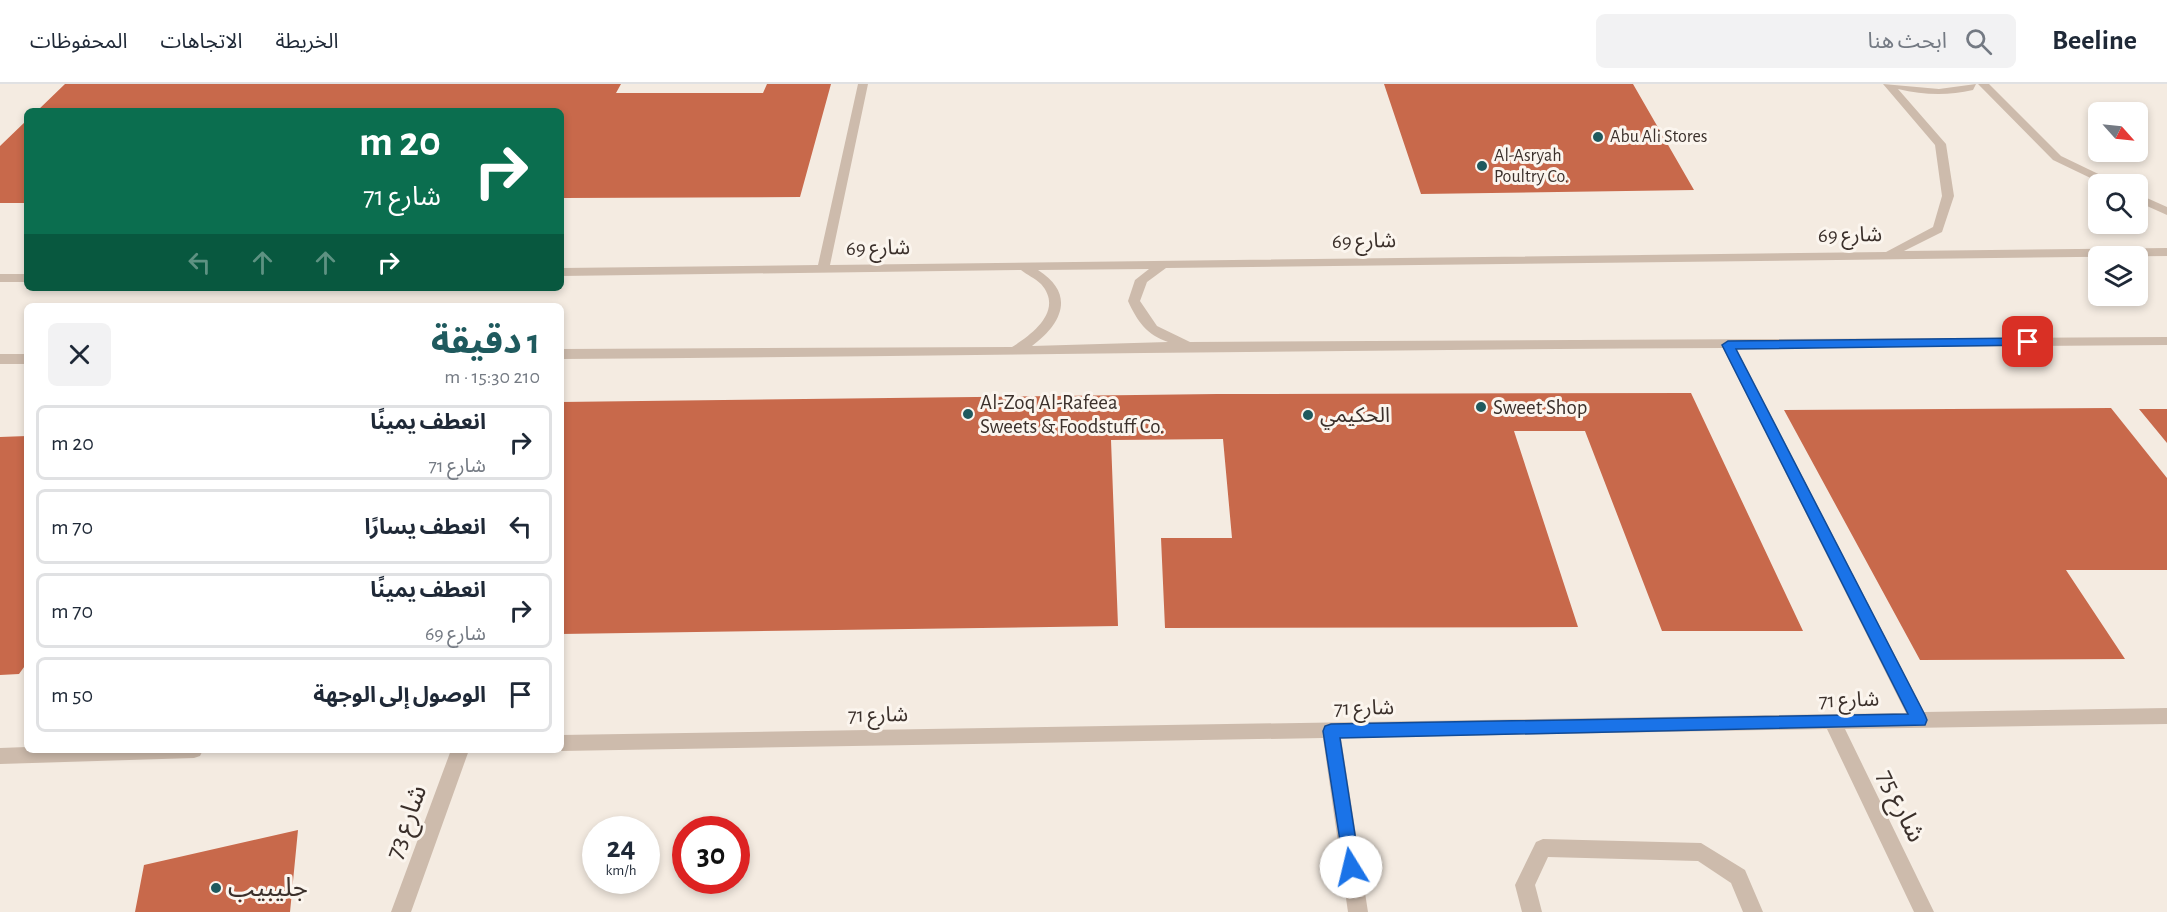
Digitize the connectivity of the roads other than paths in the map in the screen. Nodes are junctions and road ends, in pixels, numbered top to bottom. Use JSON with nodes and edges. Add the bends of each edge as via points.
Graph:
{"nodes":[{"id":1,"x":864,"y":84,"type":"edge"},
{"id":2,"x":1890,"y":84,"type":"edge"},
{"id":3,"x":1971,"y":84,"type":"edge"},
{"id":4,"x":1983,"y":84,"type":"edge"},
{"id":5,"x":2090,"y":174,"type":"edge"},
{"id":6,"x":2148,"y":202,"type":"edge"},
{"id":7,"x":2167,"y":211,"type":"edge"},
{"id":8,"x":2167,"y":252,"type":"edge"},
{"id":9,"x":1888,"y":255,"type":"junction"},
{"id":10,"x":1162,"y":265,"type":"junction"},
{"id":11,"x":1026,"y":268,"type":"junction"},
{"id":12,"x":823,"y":270,"type":"junction"},
{"id":13,"x":564,"y":272,"type":"edge"},
{"id":14,"x":0,"y":278,"type":"edge"},
{"id":15,"x":24,"y":278,"type":"edge"},
{"id":16,"x":2167,"y":341,"type":"edge"},
{"id":17,"x":1728,"y":345,"type":"junction"},
{"id":18,"x":1201,"y":346,"type":"junction"},
{"id":19,"x":1014,"y":351,"type":"junction"},
{"id":20,"x":564,"y":354,"type":"edge"},
{"id":21,"x":0,"y":359,"type":"edge"},
{"id":22,"x":24,"y":359,"type":"edge"},
{"id":23,"x":2167,"y":716,"type":"edge"},
{"id":24,"x":1919,"y":720,"type":"junction"},
{"id":25,"x":1833,"y":723,"type":"junction"},
{"id":26,"x":1331,"y":731,"type":"junction"},
{"id":27,"x":564,"y":743,"type":"edge"},
{"id":28,"x":97,"y":753,"type":"edge"},
{"id":29,"x":459,"y":753,"type":"edge"},
{"id":30,"x":0,"y":756,"type":"edge"},
{"id":31,"x":401,"y":912,"type":"edge"},
{"id":32,"x":1358,"y":912,"type":"edge"},
{"id":33,"x":1532,"y":912,"type":"edge"},
{"id":34,"x":1753,"y":912,"type":"edge"},
{"id":35,"x":1924,"y":912,"type":"edge"}],
"edges":[{"from":1,"to":12,"type":"street"},
{"from":2,"to":3,"type":"street","via":[[1917,92],[1947,94]]},
{"from":2,"to":9,"type":"street","via":[[1940,144],[1948,196],[1938,229]]},
{"from":4,"to":5,"type":"street","via":[[2057,158]]},
{"from":6,"to":7,"type":"street"},
{"from":8,"to":9,"type":"street","name":"شارع 69"},
{"from":9,"to":10,"type":"street","name":"شارع 69"},
{"from":10,"to":11,"type":"street","name":"شارع 69"},
{"from":10,"to":18,"type":"street","via":[[1141,280],[1134,301],[1143,322],[1168,339]]},
{"from":11,"to":12,"type":"street","name":"شارع 69"},
{"from":11,"to":19,"type":"street","via":[[1046,281],[1055,299],[1053,319],[1038,338]]},
{"from":12,"to":13,"type":"street","name":"شارع 69"},
{"from":14,"to":15,"type":"street"},
{"from":16,"to":17,"type":"street"},
{"from":17,"to":18,"type":"street"},
{"from":17,"to":24,"type":"street"},
{"from":18,"to":19,"type":"street"},
{"from":19,"to":20,"type":"street"},
{"from":21,"to":22,"type":"street"},
{"from":23,"to":24,"type":"street","name":"شارع 71"},
{"from":24,"to":25,"type":"street","name":"شارع 71"},
{"from":25,"to":26,"type":"street","name":"شارع 71"},
{"from":25,"to":35,"type":"street","name":"شارع 75"},
{"from":26,"to":27,"type":"street","name":"شارع 71"},
{"from":26,"to":32,"type":"street"},
{"from":28,"to":30,"type":"street"},
{"from":29,"to":31,"type":"street","name":"شارع 73"},
{"from":33,"to":34,"type":"street","via":[[1525,885],[1543,848],[1701,852],[1738,878]]}]}
